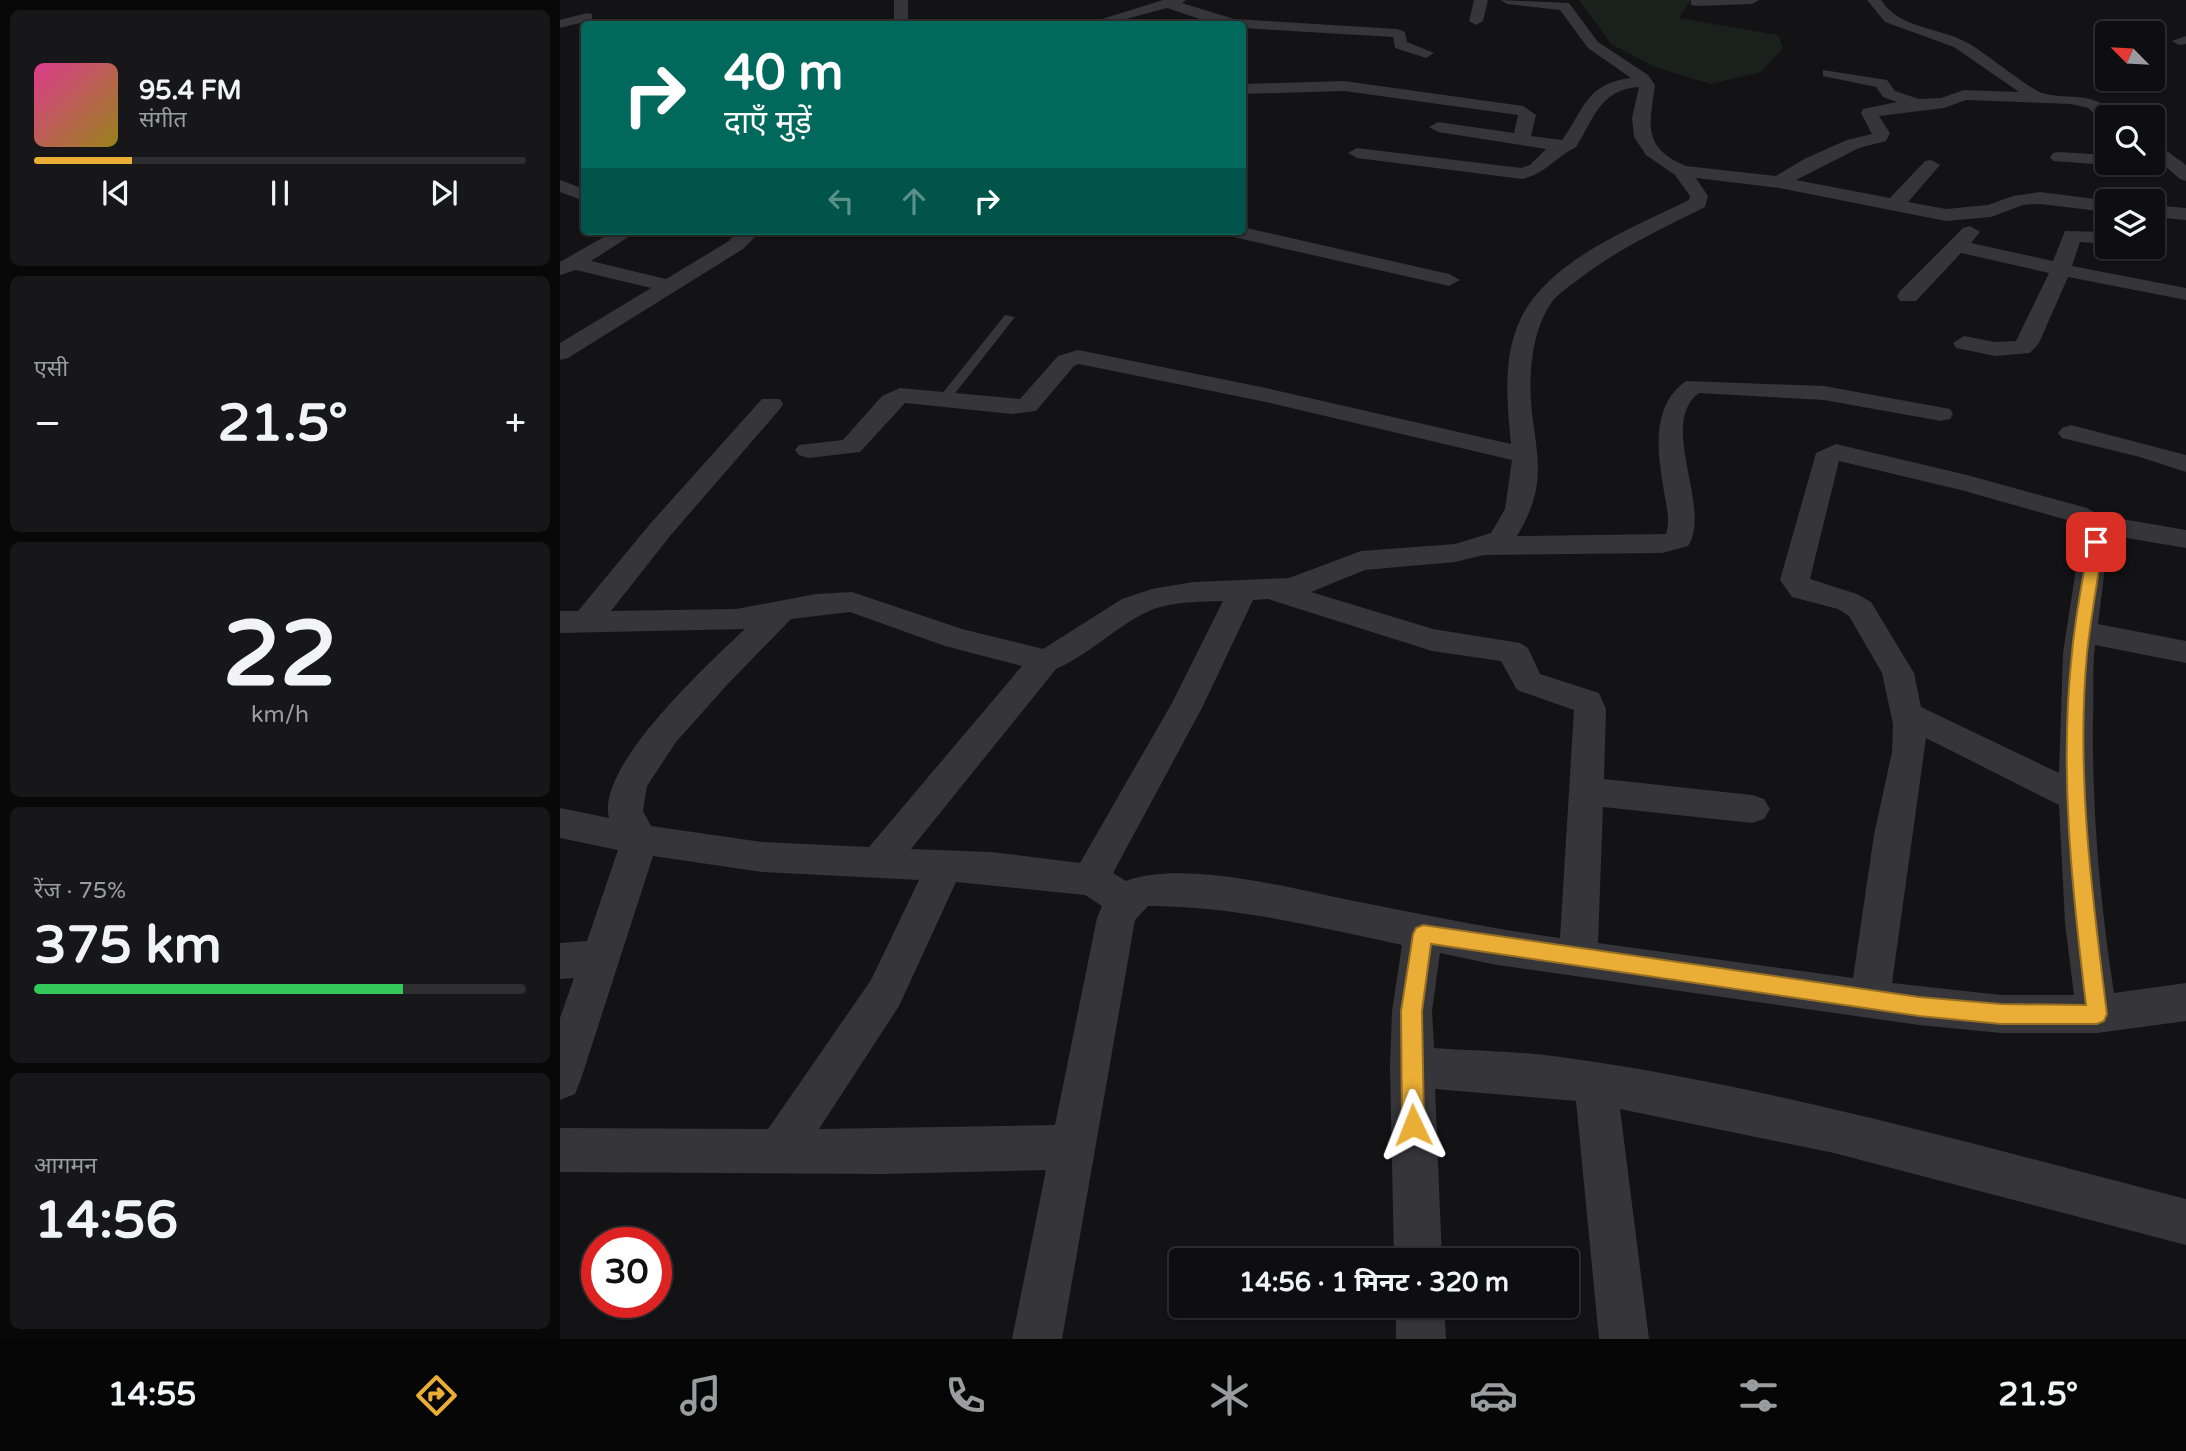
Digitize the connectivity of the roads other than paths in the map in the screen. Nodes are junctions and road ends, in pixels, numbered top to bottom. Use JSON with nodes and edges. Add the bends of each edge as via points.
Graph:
{"nodes":[{"id":1,"x":901,"y":0,"type":"edge"},
{"id":2,"x":1481,"y":0,"type":"edge"},
{"id":3,"x":1507,"y":0,"type":"edge"},
{"id":4,"x":1752,"y":0,"type":"edge"},
{"id":5,"x":1874,"y":0,"type":"edge"},
{"id":6,"x":1173,"y":1,"type":"edge"},
{"id":7,"x":1696,"y":2,"type":"dead end"},
{"id":8,"x":1530,"y":4,"type":"edge"},
{"id":9,"x":587,"y":17,"type":"dead end"},
{"id":10,"x":901,"y":21,"type":"edge"},
{"id":11,"x":1103,"y":21,"type":"edge"},
{"id":12,"x":1225,"y":21,"type":"edge"},
{"id":13,"x":1476,"y":21,"type":"dead end"},
{"id":14,"x":560,"y":24,"type":"edge"},
{"id":15,"x":1246,"y":24,"type":"edge"},
{"id":16,"x":1369,"y":32,"type":"junction"},
{"id":17,"x":1353,"y":49,"type":"dead end"},
{"id":18,"x":1426,"y":53,"type":"dead end"},
{"id":19,"x":1829,"y":73,"type":"dead end"},
{"id":20,"x":1646,"y":82,"type":"junction"},
{"id":21,"x":1246,"y":89,"type":"edge"},
{"id":22,"x":2036,"y":97,"type":"junction"},
{"id":23,"x":1916,"y":104,"type":"junction"},
{"id":24,"x":2095,"y":106,"type":"edge"},
{"id":25,"x":1438,"y":127,"type":"dead end"},
{"id":26,"x":1521,"y":141,"type":"junction"},
{"id":27,"x":1559,"y":146,"type":"junction"},
{"id":28,"x":1357,"y":153,"type":"dead end"},
{"id":29,"x":2165,"y":156,"type":"edge"},
{"id":30,"x":2059,"y":157,"type":"dead end"},
{"id":31,"x":2095,"y":158,"type":"edge"},
{"id":32,"x":1931,"y":165,"type":"dead end"},
{"id":33,"x":2180,"y":169,"type":"edge"},
{"id":34,"x":1682,"y":171,"type":"junction"},
{"id":35,"x":1779,"y":182,"type":"junction"},
{"id":36,"x":560,"y":186,"type":"edge"},
{"id":37,"x":581,"y":194,"type":"edge"},
{"id":38,"x":2095,"y":205,"type":"edge"},
{"id":39,"x":1893,"y":207,"type":"junction"},
{"id":40,"x":1991,"y":211,"type":"junction"},
{"id":41,"x":2165,"y":212,"type":"edge"},
{"id":42,"x":2186,"y":214,"type":"edge"},
{"id":43,"x":1246,"y":234,"type":"edge"},
{"id":44,"x":621,"y":235,"type":"edge"},
{"id":45,"x":747,"y":235,"type":"edge"},
{"id":46,"x":2095,"y":236,"type":"edge"},
{"id":47,"x":1957,"y":246,"type":"junction"},
{"id":48,"x":567,"y":267,"type":"edge"},
{"id":49,"x":2061,"y":269,"type":"junction"},
{"id":50,"x":1449,"y":280,"type":"dead end"},
{"id":51,"x":668,"y":286,"type":"junction"},
{"id":52,"x":2186,"y":294,"type":"edge"},
{"id":53,"x":1908,"y":296,"type":"dead end"},
{"id":54,"x":1009,"y":317,"type":"dead end"},
{"id":55,"x":560,"y":323,"type":"edge"},
{"id":56,"x":596,"y":331,"type":"junction"},
{"id":57,"x":1964,"y":343,"type":"dead end"},
{"id":58,"x":560,"y":353,"type":"edge"},
{"id":59,"x":945,"y":398,"type":"junction"},
{"id":60,"x":771,"y":404,"type":"dead end"},
{"id":61,"x":1941,"y":414,"type":"dead end"},
{"id":62,"x":2071,"y":433,"type":"dead end"},
{"id":63,"x":808,"y":450,"type":"dead end"},
{"id":64,"x":1525,"y":455,"type":"junction"},
{"id":65,"x":2186,"y":464,"type":"edge"},
{"id":66,"x":2093,"y":523,"type":"junction"},
{"id":67,"x":2186,"y":539,"type":"edge"},
{"id":68,"x":1484,"y":547,"type":"junction"},
{"id":69,"x":1257,"y":590,"type":"junction"},
{"id":70,"x":779,"y":614,"type":"junction"},
{"id":71,"x":573,"y":622,"type":"edge"},
{"id":72,"x":2082,"y":632,"type":"junction"},
{"id":73,"x":2186,"y":652,"type":"edge"},
{"id":74,"x":1045,"y":662,"type":"junction"},
{"id":75,"x":1905,"y":713,"type":"junction"},
{"id":76,"x":1587,"y":792,"type":"junction"},
{"id":77,"x":2076,"y":797,"type":"junction"},
{"id":78,"x":1752,"y":809,"type":"dead end"},
{"id":79,"x":560,"y":823,"type":"edge"},
{"id":80,"x":640,"y":839,"type":"junction"},
{"id":81,"x":880,"y":860,"type":"junction"},
{"id":82,"x":945,"y":864,"type":"junction"},
{"id":83,"x":1090,"y":880,"type":"junction"},
{"id":84,"x":1124,"y":903,"type":"junction"},
{"id":85,"x":1423,"y":934,"type":"junction"},
{"id":86,"x":600,"y":957,"type":"junction"},
{"id":87,"x":1578,"y":958,"type":"junction"},
{"id":88,"x":560,"y":961,"type":"edge"},
{"id":89,"x":1870,"y":999,"type":"junction"},
{"id":90,"x":2186,"y":1002,"type":"edge"},
{"id":91,"x":2097,"y":1014,"type":"junction"},
{"id":92,"x":1411,"y":1067,"type":"junction"},
{"id":93,"x":560,"y":1079,"type":"edge"},
{"id":94,"x":1596,"y":1083,"type":"junction"},
{"id":95,"x":1072,"y":1147,"type":"junction"},
{"id":96,"x":560,"y":1150,"type":"edge"},
{"id":97,"x":779,"y":1152,"type":"junction"},
{"id":98,"x":2186,"y":1222,"type":"edge"},
{"id":99,"x":1418,"y":1248,"type":"edge"},
{"id":100,"x":1420,"y":1318,"type":"edge"},
{"id":101,"x":1037,"y":1339,"type":"edge"},
{"id":102,"x":1421,"y":1339,"type":"edge"},
{"id":103,"x":1624,"y":1339,"type":"edge"}],
"edges":[{"from":1,"to":10,"type":"street"},
{"from":2,"to":13,"type":"street"},
{"from":3,"to":8,"type":"street"},
{"from":4,"to":7,"type":"street"},
{"from":5,"to":22,"type":"street","via":[[1878,9],[1896,22],[1962,46]]},
{"from":6,"to":11,"type":"street"},
{"from":6,"to":12,"type":"street"},
{"from":8,"to":20,"type":"street","via":[[1564,6],[1593,45]]},
{"from":9,"to":14,"type":"street"},
{"from":15,"to":16,"type":"street"},
{"from":16,"to":17,"type":"street"},
{"from":16,"to":18,"type":"street","via":[[1399,34],[1400,45]]},
{"from":19,"to":23,"type":"street","via":[[1881,83],[1889,94]]},
{"from":20,"to":27,"type":"street","via":[[1620,82],[1601,91],[1570,143]]},
{"from":20,"to":34,"type":"street","via":[[1642,130],[1655,156]]},
{"from":21,"to":26,"type":"street","via":[[1344,86],[1523,111],[1528,115]]},
{"from":22,"to":23,"type":"street","via":[[1964,95],[1944,103]]},
{"from":22,"to":24,"type":"street"},
{"from":23,"to":35,"type":"street","via":[[1869,113],[1880,137],[1794,170]]},
{"from":25,"to":26,"type":"street"},
{"from":26,"to":27,"type":"street"},
{"from":27,"to":28,"type":"street","via":[[1536,169],[1522,174]]},
{"from":29,"to":33,"type":"street"},
{"from":30,"to":31,"type":"street"},
{"from":32,"to":39,"type":"street"},
{"from":34,"to":35,"type":"street"},
{"from":34,"to":64,"type":"street","via":[[1699,196],[1698,203],[1608,247],[1547,294],[1532,318],[1522,352],[1518,396]]},
{"from":35,"to":39,"type":"street"},
{"from":36,"to":37,"type":"street"},
{"from":38,"to":40,"type":"street","via":[[2040,198]]},
{"from":39,"to":40,"type":"street","via":[[1946,215]]},
{"from":40,"to":47,"type":"street"},
{"from":41,"to":42,"type":"street"},
{"from":43,"to":50,"type":"street"},
{"from":44,"to":48,"type":"street"},
{"from":45,"to":51,"type":"street"},
{"from":46,"to":49,"type":"street","via":[[2074,233]]},
{"from":47,"to":49,"type":"street"},
{"from":47,"to":53,"type":"street"},
{"from":48,"to":51,"type":"street"},
{"from":49,"to":52,"type":"street"},
{"from":49,"to":57,"type":"street","via":[[2022,348]]},
{"from":51,"to":56,"type":"street"},
{"from":54,"to":59,"type":"lane"},
{"from":55,"to":56,"type":"street"},
{"from":56,"to":58,"type":"street"},
{"from":59,"to":63,"type":"street","via":[[900,395],[851,447]]},
{"from":59,"to":64,"type":"street","via":[[1027,406],[1066,360],[1078,356]]},
{"from":60,"to":71,"type":"street"},
{"from":61,"to":68,"type":"street","via":[[1796,390],[1694,386],[1680,396],[1671,426],[1684,525],[1678,540]]},
{"from":62,"to":65,"type":"street"},
{"from":64,"to":68,"type":"street","via":[[1519,509],[1501,539]]},
{"from":66,"to":67,"type":"street"},
{"from":66,"to":72,"type":"street","via":[[2097,533]]},
{"from":66,"to":75,"type":"street","via":[[2077,514],[1955,480],[1854,455],[1827,455],[1795,580],[1802,590],[1847,601],[1860,609],[1898,673]]},
{"from":68,"to":69,"type":"street","via":[[1361,561],[1305,585]]},
{"from":69,"to":74,"type":"street","via":[[1194,592],[1133,606]]},
{"from":69,"to":76,"type":"street","via":[[1432,640],[1514,653],[1528,682],[1588,702]]},
{"from":69,"to":83,"type":"street"},
{"from":70,"to":71,"type":"street","via":[[736,620]]},
{"from":70,"to":74,"type":"street","via":[[816,604],[852,602],[956,638]]},
{"from":70,"to":80,"type":"street","via":[[662,736],[628,788],[625,816]]},
{"from":72,"to":73,"type":"street"},
{"from":72,"to":77,"type":"street"},
{"from":74,"to":81,"type":"street"},
{"from":75,"to":77,"type":"street"},
{"from":75,"to":89,"type":"street","via":[[1910,743],[1892,835]]},
{"from":76,"to":78,"type":"street"},
{"from":76,"to":87,"type":"street"},
{"from":77,"to":91,"type":"street","via":[[2084,923]]},
{"from":79,"to":80,"type":"street"},
{"from":80,"to":81,"type":"street","via":[[762,857]]},
{"from":80,"to":86,"type":"street"},
{"from":81,"to":82,"type":"street"},
{"from":82,"to":83,"type":"street"},
{"from":82,"to":97,"type":"street","via":[[885,993]]},
{"from":83,"to":84,"type":"street"},
{"from":84,"to":85,"type":"street","via":[[1148,890],[1181,890],[1261,899]]},
{"from":84,"to":95,"type":"street","via":[[1113,931]]},
{"from":85,"to":87,"type":"street"},
{"from":85,"to":92,"type":"street","via":[[1412,1011]]},
{"from":86,"to":88,"type":"street"},
{"from":86,"to":93,"type":"street"},
{"from":87,"to":89,"type":"street"},
{"from":89,"to":91,"type":"street","via":[[2001,1014]]},
{"from":90,"to":91,"type":"street"},
{"from":92,"to":94,"type":"street"},
{"from":92,"to":99,"type":"street"},
{"from":94,"to":98,"type":"street","via":[[1833,1131]]},
{"from":94,"to":103,"type":"street"},
{"from":95,"to":97,"type":"street"},
{"from":95,"to":101,"type":"street"},
{"from":96,"to":97,"type":"street"},
{"from":100,"to":102,"type":"street"}]}
